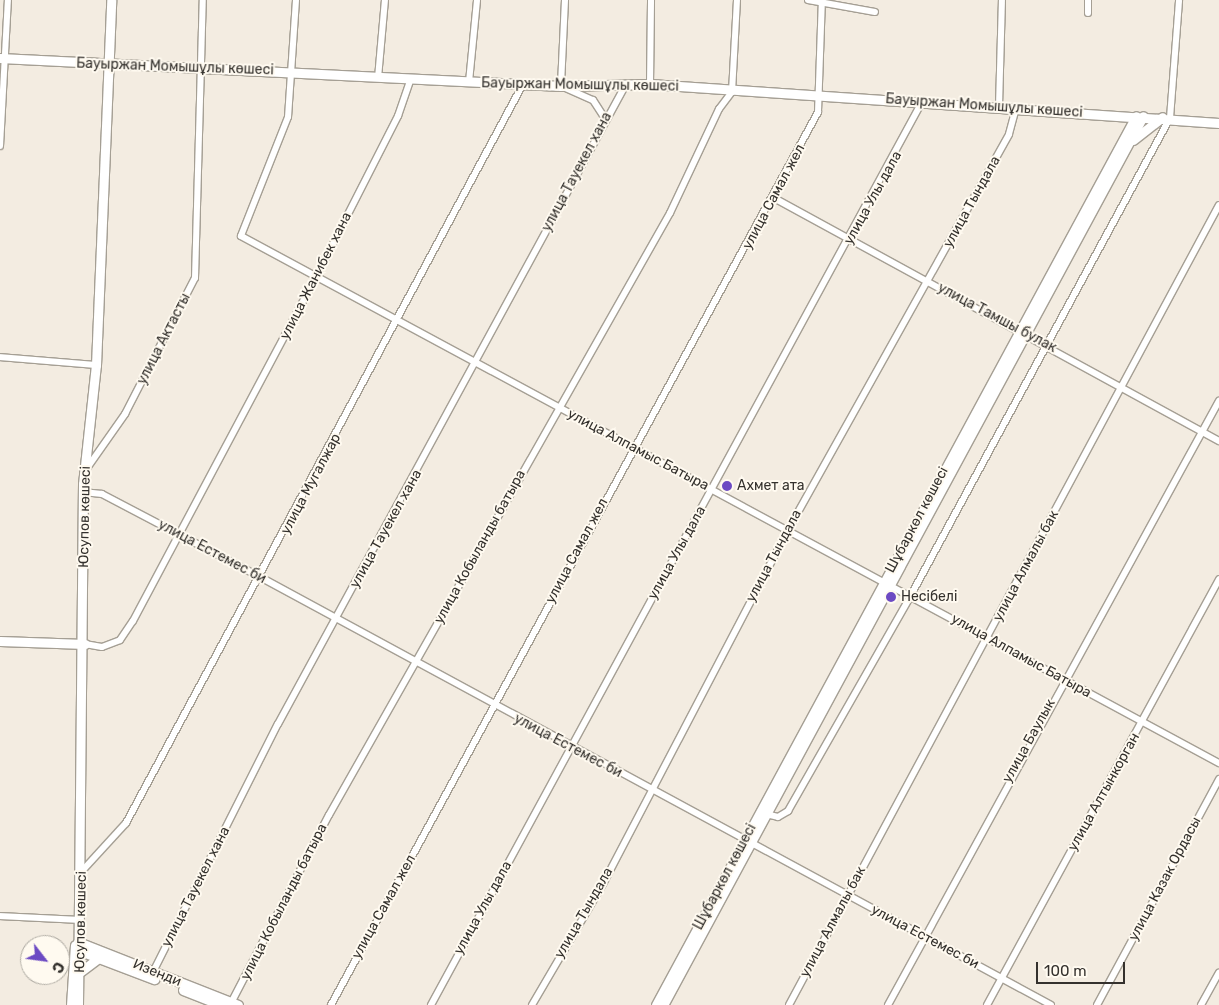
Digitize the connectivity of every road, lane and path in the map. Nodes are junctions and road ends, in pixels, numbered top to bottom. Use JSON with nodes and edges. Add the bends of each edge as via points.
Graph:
{"nodes":[{"id":1,"x":8,"y":0,"type":"edge"},
{"id":2,"x":111,"y":0,"type":"edge"},
{"id":3,"x":203,"y":0,"type":"edge"},
{"id":4,"x":296,"y":0,"type":"edge"},
{"id":5,"x":385,"y":0,"type":"edge"},
{"id":6,"x":477,"y":0,"type":"edge"},
{"id":7,"x":565,"y":0,"type":"edge"},
{"id":8,"x":651,"y":0,"type":"edge"},
{"id":9,"x":737,"y":0,"type":"edge"},
{"id":10,"x":808,"y":0,"type":"edge"},
{"id":11,"x":1002,"y":0,"type":"edge"},
{"id":12,"x":1088,"y":0,"type":"edge"},
{"id":13,"x":1179,"y":0,"type":"edge"},
{"id":14,"x":822,"y":1,"type":"edge"},
{"id":15,"x":875,"y":12,"type":"dead end"},
{"id":16,"x":1088,"y":13,"type":"dead end"},
{"id":17,"x":1,"y":58,"type":"edge"},
{"id":18,"x":106,"y":65,"type":"junction"},
{"id":19,"x":201,"y":70,"type":"junction"},
{"id":20,"x":293,"y":72,"type":"junction"},
{"id":21,"x":378,"y":78,"type":"junction"},
{"id":22,"x":411,"y":78,"type":"junction"},
{"id":23,"x":469,"y":82,"type":"junction"},
{"id":24,"x":523,"y":84,"type":"junction"},
{"id":25,"x":626,"y":84,"type":"junction"},
{"id":26,"x":650,"y":84,"type":"junction"},
{"id":27,"x":561,"y":86,"type":"junction"},
{"id":28,"x":732,"y":92,"type":"junction"},
{"id":29,"x":816,"y":96,"type":"junction"},
{"id":30,"x":923,"y":100,"type":"junction"},
{"id":31,"x":999,"y":106,"type":"junction"},
{"id":32,"x":1016,"y":107,"type":"junction"},
{"id":33,"x":1116,"y":115,"type":"junction"},
{"id":34,"x":1140,"y":116,"type":"junction"},
{"id":35,"x":604,"y":117,"type":"junction"},
{"id":36,"x":1166,"y":118,"type":"junction"},
{"id":37,"x":1219,"y":123,"type":"edge"},
{"id":38,"x":0,"y":146,"type":"edge"},
{"id":39,"x":1124,"y":146,"type":"junction"},
{"id":40,"x":774,"y":198,"type":"junction"},
{"id":41,"x":1219,"y":205,"type":"edge"},
{"id":42,"x":852,"y":237,"type":"junction"},
{"id":43,"x":316,"y":277,"type":"junction"},
{"id":44,"x":929,"y":282,"type":"junction"},
{"id":45,"x":396,"y":322,"type":"junction"},
{"id":46,"x":1024,"y":331,"type":"junction"},
{"id":47,"x":1045,"y":343,"type":"junction"},
{"id":48,"x":0,"y":357,"type":"edge"},
{"id":49,"x":96,"y":365,"type":"junction"},
{"id":50,"x":477,"y":366,"type":"junction"},
{"id":51,"x":1122,"y":386,"type":"junction"},
{"id":52,"x":1219,"y":401,"type":"edge"},
{"id":53,"x":557,"y":407,"type":"junction"},
{"id":54,"x":1202,"y":432,"type":"junction"},
{"id":55,"x":1219,"y":441,"type":"edge"},
{"id":56,"x":633,"y":446,"type":"junction"},
{"id":57,"x":84,"y":472,"type":"junction"},
{"id":58,"x":712,"y":489,"type":"junction"},
{"id":59,"x":83,"y":492,"type":"junction"},
{"id":60,"x":788,"y":530,"type":"junction"},
{"id":61,"x":178,"y":533,"type":"junction"},
{"id":62,"x":262,"y":578,"type":"junction"},
{"id":63,"x":1219,"y":580,"type":"edge"},
{"id":64,"x":888,"y":582,"type":"junction"},
{"id":65,"x":911,"y":595,"type":"junction"},
{"id":66,"x":335,"y":621,"type":"junction"},
{"id":67,"x":987,"y":638,"type":"junction"},
{"id":68,"x":0,"y":641,"type":"edge"},
{"id":69,"x":85,"y":644,"type":"junction"},
{"id":70,"x":414,"y":663,"type":"junction"},
{"id":71,"x":1063,"y":680,"type":"junction"},
{"id":72,"x":494,"y":706,"type":"junction"},
{"id":73,"x":1142,"y":724,"type":"junction"},
{"id":74,"x":571,"y":747,"type":"junction"},
{"id":75,"x":1219,"y":764,"type":"edge"},
{"id":76,"x":1219,"y":779,"type":"edge"},
{"id":77,"x":650,"y":790,"type":"junction"},
{"id":78,"x":766,"y":814,"type":"junction"},
{"id":79,"x":748,"y":841,"type":"junction"},
{"id":80,"x":82,"y":871,"type":"junction"},
{"id":81,"x":848,"y":896,"type":"junction"},
{"id":82,"x":0,"y":916,"type":"edge"},
{"id":83,"x":78,"y":920,"type":"junction"},
{"id":84,"x":923,"y":936,"type":"junction"},
{"id":85,"x":78,"y":946,"type":"junction"},
{"id":86,"x":100,"y":957,"type":"junction"},
{"id":87,"x":80,"y":972,"type":"junction"},
{"id":88,"x":1219,"y":973,"type":"edge"},
{"id":89,"x":151,"y":974,"type":"junction"},
{"id":90,"x":1001,"y":978,"type":"junction"},
{"id":91,"x":233,"y":1004,"type":"edge"},
{"id":92,"x":71,"y":1005,"type":"edge"},
{"id":93,"x":78,"y":1005,"type":"edge"},
{"id":94,"x":222,"y":1005,"type":"edge"},
{"id":95,"x":331,"y":1005,"type":"edge"},
{"id":96,"x":431,"y":1005,"type":"edge"},
{"id":97,"x":532,"y":1005,"type":"edge"},
{"id":98,"x":656,"y":1005,"type":"edge"},
{"id":99,"x":663,"y":1005,"type":"edge"},
{"id":100,"x":788,"y":1005,"type":"edge"},
{"id":101,"x":888,"y":1005,"type":"edge"},
{"id":102,"x":987,"y":1005,"type":"edge"},
{"id":103,"x":1051,"y":1005,"type":"edge"},
{"id":104,"x":1097,"y":1005,"type":"edge"},
{"id":105,"x":1201,"y":1005,"type":"edge"}],
"edges":[{"from":1,"to":17,"type":"street"},
{"from":2,"to":18,"type":"street","name":"Юсупов көшесі"},
{"from":3,"to":19,"type":"street","name":"улица Актасты"},
{"from":4,"to":20,"type":"street"},
{"from":5,"to":21,"type":"street"},
{"from":6,"to":23,"type":"street"},
{"from":7,"to":27,"type":"street"},
{"from":8,"to":26,"type":"street"},
{"from":9,"to":28,"type":"street"},
{"from":10,"to":14,"type":"street"},
{"from":11,"to":31,"type":"street"},
{"from":12,"to":16,"type":"street"},
{"from":13,"to":36,"type":"street"},
{"from":14,"to":15,"type":"street"},
{"from":14,"to":29,"type":"street","name":"улица Самал жел"},
{"from":17,"to":18,"type":"street","name":"Бауыржан Момышұлы көшесі"},
{"from":17,"to":38,"type":"street"},
{"from":18,"to":19,"type":"street","name":"Бауыржан Момышұлы көшесі"},
{"from":18,"to":49,"type":"street","name":"Юсупов көшесі"},
{"from":19,"to":20,"type":"street","name":"Бауыржан Момышұлы көшесі"},
{"from":19,"to":57,"type":"street","name":"улица Актасты","via":[[195,278],[125,414]]},
{"from":20,"to":21,"type":"street","name":"Бауыржан Момышұлы көшесі"},
{"from":20,"to":43,"type":"street","name":"улица Алпамыс Батыра","via":[[288,118],[241,236]]},
{"from":21,"to":22,"type":"street","name":"Бауыржан Момышұлы көшесі"},
{"from":22,"to":23,"type":"street","name":"Бауыржан Момышұлы көшесі"},
{"from":22,"to":43,"type":"street","name":"улица Жанибек хана","via":[[398,116]]},
{"from":23,"to":24,"type":"street","name":"Бауыржан Момышұлы көшесі"},
{"from":24,"to":27,"type":"street","name":"Бауыржан Момышұлы көшесі"},
{"from":24,"to":45,"type":"street","name":"улица Мугалжар"},
{"from":25,"to":26,"type":"street","name":"Бауыржан Момышұлы көшесі"},
{"from":25,"to":27,"type":"street","name":"Бауыржан Момышұлы көшесі"},
{"from":25,"to":35,"type":"street","name":"улица Тауекел хана"},
{"from":26,"to":28,"type":"street","name":"Бауыржан Момышұлы көшесі"},
{"from":27,"to":35,"type":"street","via":[[593,100]]},
{"from":28,"to":29,"type":"street","name":"Бауыржан Момышұлы көшесі"},
{"from":28,"to":53,"type":"street","name":"улица Кобыланды батыра","via":[[670,213]]},
{"from":29,"to":30,"type":"street","name":"Бауыржан Момышұлы көшесі"},
{"from":29,"to":40,"type":"street","name":"улица Самал жел","via":[[818,112]]},
{"from":30,"to":31,"type":"street","name":"Бауыржан Момышұлы көшесі"},
{"from":30,"to":42,"type":"street","name":"улица Улы дала"},
{"from":31,"to":32,"type":"street","name":"Бауыржан Момышұлы көшесі"},
{"from":32,"to":33,"type":"street","name":"Бауыржан Момышұлы көшесі"},
{"from":32,"to":44,"type":"street","name":"улица Тындала","via":[[1009,134]]},
{"from":33,"to":34,"type":"street","name":"Бауыржан Момышұлы көшесі"},
{"from":33,"to":39,"type":"street","via":[[1123,124]]},
{"from":34,"to":36,"type":"street","name":"Бауыржан Момышұлы көшесі"},
{"from":34,"to":39,"type":"street","name":"Шұбаркөл көшесі"},
{"from":35,"to":50,"type":"street","name":"улица Тауекел хана"},
{"from":36,"to":37,"type":"street","name":"Бауыржан Момышұлы көшесі"},
{"from":36,"to":39,"type":"street"},
{"from":36,"to":47,"type":"street","name":"Шұбаркөл көшесі"},
{"from":39,"to":46,"type":"street","name":"Шұбаркөл көшесі"},
{"from":40,"to":42,"type":"street","name":"улица Тамшы булак"},
{"from":40,"to":56,"type":"street","name":"улица Самал жел"},
{"from":41,"to":51,"type":"street","name":"улица Алмалы бак"},
{"from":42,"to":44,"type":"street","name":"улица Тамшы булак"},
{"from":42,"to":58,"type":"street","name":"улица Улы дала"},
{"from":43,"to":45,"type":"street","name":"улица Алпамыс Батыра"},
{"from":43,"to":61,"type":"street","name":"улица Жанибек хана"},
{"from":44,"to":46,"type":"street","name":"улица Тамшы булак"},
{"from":44,"to":60,"type":"street","name":"улица Тындала"},
{"from":45,"to":50,"type":"street","name":"улица Алпамыс Батыра"},
{"from":45,"to":62,"type":"street","name":"улица Мугалжар"},
{"from":46,"to":47,"type":"street","name":"улица Тамшы булак"},
{"from":46,"to":64,"type":"street","name":"Шұбаркөл көшесі"},
{"from":47,"to":51,"type":"street","name":"улица Тамшы булак"},
{"from":47,"to":65,"type":"street","name":"Шұбаркөл көшесі"},
{"from":48,"to":49,"type":"street"},
{"from":49,"to":57,"type":"street","name":"Юсупов көшесі"},
{"from":50,"to":53,"type":"street","name":"улица Алпамыс Батыра"},
{"from":50,"to":66,"type":"street","name":"улица Тауекел хана"},
{"from":51,"to":54,"type":"street","name":"улица Тамшы булак"},
{"from":51,"to":67,"type":"street","name":"улица Алмалы бак"},
{"from":52,"to":54,"type":"street","name":"улица Баулык"},
{"from":53,"to":56,"type":"street","name":"улица Алпамыс Батыра"},
{"from":53,"to":70,"type":"street","name":"улица Кобыланды батыра"},
{"from":54,"to":55,"type":"street","name":"улица Тамшы булак"},
{"from":54,"to":71,"type":"street","name":"улица Баулык"},
{"from":56,"to":58,"type":"street","name":"улица Алпамыс Батыра"},
{"from":56,"to":72,"type":"street","name":"улица Самал жел"},
{"from":57,"to":59,"type":"street","name":"Юсупов көшесі"},
{"from":58,"to":60,"type":"street","name":"улица Алпамыс Батыра"},
{"from":58,"to":74,"type":"street","name":"улица Улы дала"},
{"from":59,"to":61,"type":"street","name":"улица Естемес би","via":[[102,494]]},
{"from":59,"to":69,"type":"street","name":"Юсупов көшесі"},
{"from":60,"to":64,"type":"street","name":"улица Алпамыс Батыра"},
{"from":60,"to":77,"type":"street","name":"улица Тындала"},
{"from":61,"to":62,"type":"street","name":"улица Естемес би"},
{"from":61,"to":69,"type":"street","name":"улица Жанибек хана","via":[[120,640],[102,647]]},
{"from":62,"to":66,"type":"street","name":"улица Естемес би"},
{"from":62,"to":80,"type":"street","name":"улица Мугалжар","via":[[126,823]]},
{"from":63,"to":73,"type":"street","name":"улица Алтынкорган"},
{"from":64,"to":65,"type":"street","name":"улица Алпамыс Батыра"},
{"from":64,"to":78,"type":"street","name":"Шұбаркөл көшесі"},
{"from":64,"to":79,"type":"street","name":"Шұбаркөл көшесі"},
{"from":65,"to":67,"type":"street","name":"улица Алпамыс Батыра"},
{"from":65,"to":78,"type":"street","name":"Шұбаркөл көшесі","via":[[784,816]]},
{"from":66,"to":70,"type":"street","name":"улица Естемес би"},
{"from":66,"to":89,"type":"street","name":"улица Тауекел хана"},
{"from":67,"to":71,"type":"street","name":"улица Алпамыс Батыра"},
{"from":67,"to":81,"type":"street","name":"улица Алмалы бак"},
{"from":68,"to":69,"type":"street"},
{"from":69,"to":80,"type":"street","name":"Юсупов көшесі"},
{"from":70,"to":72,"type":"street","name":"улица Естемес би"},
{"from":70,"to":91,"type":"street","name":"улица Кобыланды батыра"},
{"from":71,"to":73,"type":"street","name":"улица Алпамыс Батыра"},
{"from":71,"to":84,"type":"street","name":"улица Баулык"},
{"from":72,"to":74,"type":"street","name":"улица Естемес би"},
{"from":72,"to":95,"type":"street","name":"улица Самал жел"},
{"from":73,"to":75,"type":"street","name":"улица Алпамыс Батыра"},
{"from":73,"to":90,"type":"street","name":"улица Алтынкорган"},
{"from":74,"to":77,"type":"street","name":"улица Естемес би"},
{"from":74,"to":96,"type":"street","name":"улица Улы дала"},
{"from":76,"to":104,"type":"street","name":"улица Казак Ордасы"},
{"from":77,"to":79,"type":"street","name":"улица Естемес би"},
{"from":77,"to":97,"type":"street","name":"улица Тындала","via":[[603,884]]},
{"from":78,"to":79,"type":"street","name":"Шұбаркөл көшесі"},
{"from":79,"to":81,"type":"street","name":"улица Естемес би"},
{"from":79,"to":98,"type":"street","name":"Шұбаркөл көшесі"},
{"from":79,"to":99,"type":"street","name":"Шұбаркөл көшесі"},
{"from":80,"to":83,"type":"street","name":"Юсупов көшесі"},
{"from":81,"to":84,"type":"street","name":"улица Естемес би"},
{"from":81,"to":100,"type":"street","name":"улица Алмалы бак"},
{"from":82,"to":83,"type":"street"},
{"from":83,"to":85,"type":"street","name":"Юсупов көшесі"},
{"from":84,"to":90,"type":"street","name":"улица Естемес би"},
{"from":84,"to":101,"type":"street","name":"улица Баулык"},
{"from":85,"to":86,"type":"street","name":"Изенди"},
{"from":85,"to":87,"type":"street","name":"Юсупов көшесі"},
{"from":85,"to":89,"type":"street","name":"Изенди"},
{"from":85,"to":92,"type":"street"},
{"from":86,"to":87,"type":"street"},
{"from":86,"to":89,"type":"street","name":"Изенди"},
{"from":87,"to":93,"type":"street","name":"Юсупов көшесі"},
{"from":88,"to":105,"type":"street"},
{"from":89,"to":91,"type":"street","name":"Изенди"},
{"from":89,"to":94,"type":"street","name":"Изенди"},
{"from":90,"to":102,"type":"street","name":"улица Алтынкорган"},
{"from":90,"to":103,"type":"street","name":"улица Естемес би"}]}
